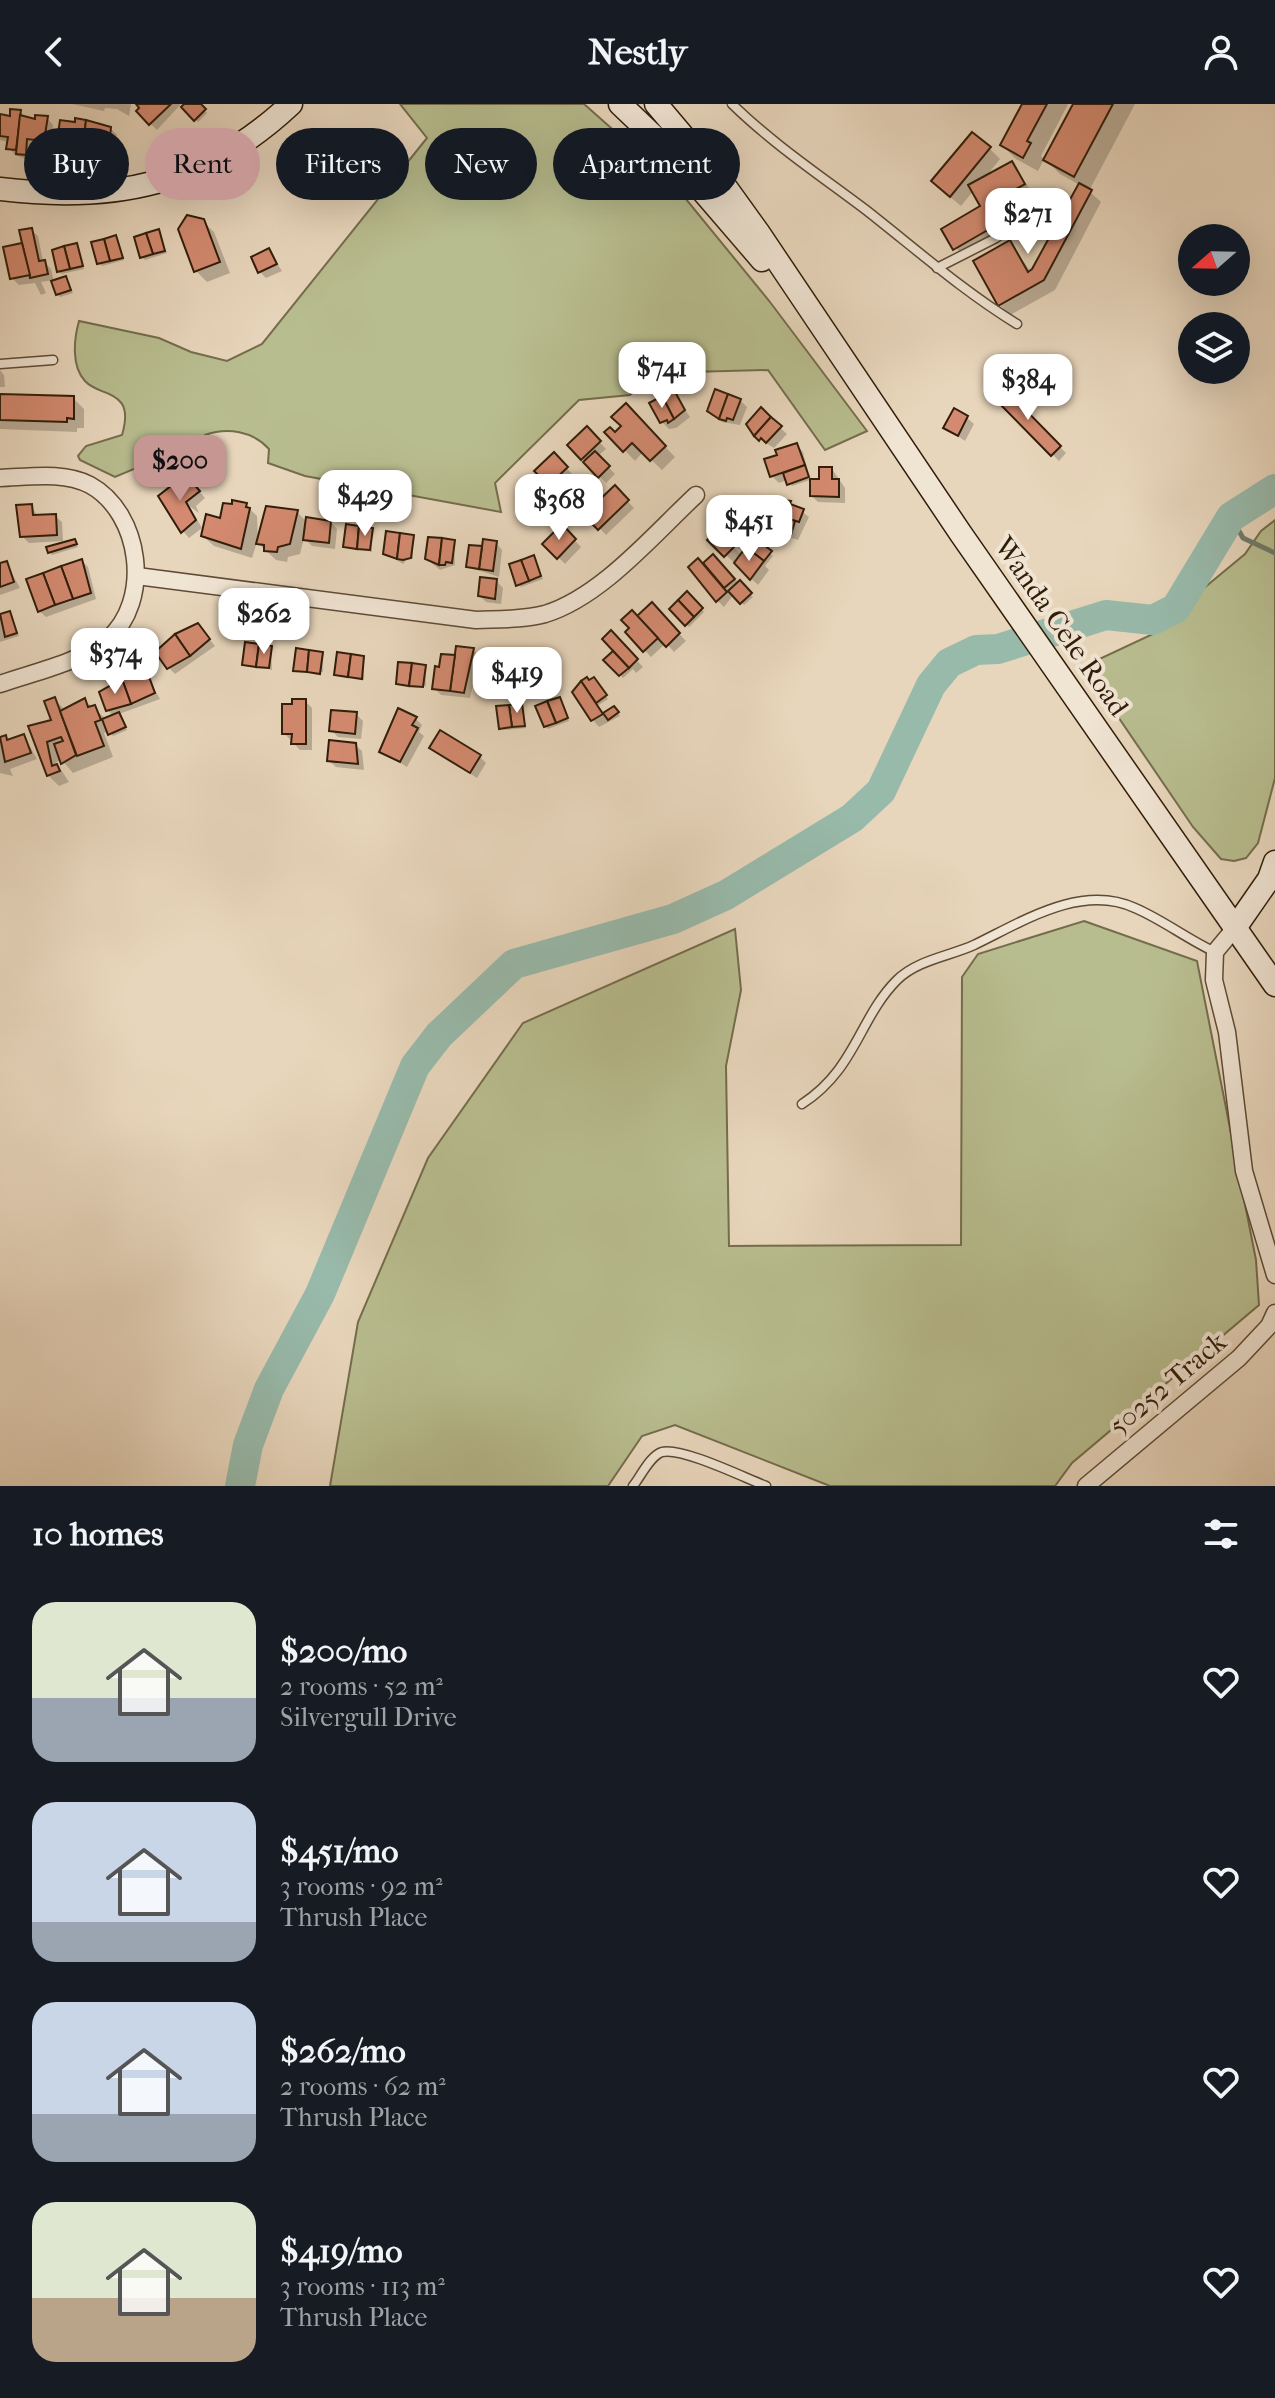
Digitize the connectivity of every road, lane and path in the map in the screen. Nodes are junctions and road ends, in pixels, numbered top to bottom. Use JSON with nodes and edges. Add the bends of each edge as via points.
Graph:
{"nodes":[{"id":1,"x":291,"y":104,"type":"edge"},
{"id":2,"x":620,"y":104,"type":"edge"},
{"id":3,"x":656,"y":104,"type":"edge"},
{"id":4,"x":732,"y":104,"type":"edge"},
{"id":5,"x":0,"y":189,"type":"edge"},
{"id":6,"x":1044,"y":201,"type":"dead end"},
{"id":7,"x":937,"y":268,"type":"junction"},
{"id":8,"x":802,"y":301,"type":"junction"},
{"id":9,"x":1017,"y":324,"type":"dead end"},
{"id":10,"x":53,"y":360,"type":"dead end"},
{"id":11,"x":0,"y":364,"type":"edge"},
{"id":12,"x":0,"y":478,"type":"edge"},
{"id":13,"x":696,"y":495,"type":"dead end"},
{"id":14,"x":137,"y":576,"type":"junction"},
{"id":15,"x":0,"y":684,"type":"edge"},
{"id":16,"x":1275,"y":862,"type":"edge"},
{"id":17,"x":1235,"y":928,"type":"junction"},
{"id":18,"x":1215,"y":952,"type":"junction"},
{"id":19,"x":1275,"y":985,"type":"edge"},
{"id":20,"x":802,"y":1104,"type":"dead end"},
{"id":21,"x":1275,"y":1275,"type":"edge"},
{"id":22,"x":1275,"y":1313,"type":"edge"},
{"id":23,"x":633,"y":1486,"type":"edge"},
{"id":24,"x":766,"y":1486,"type":"edge"},
{"id":25,"x":1086,"y":1486,"type":"edge"}],
"edges":[{"from":1,"to":5,"type":"street","via":[[225,156],[152,185],[82,195]]},
{"from":2,"to":8,"type":"street","name":"Wanda Cele Road"},
{"from":3,"to":8,"type":"street","name":"Wanda Cele Road","via":[[722,182]]},
{"from":4,"to":7,"type":"lane"},
{"from":6,"to":7,"type":"lane","via":[[996,238]]},
{"from":7,"to":9,"type":"lane"},
{"from":8,"to":17,"type":"street","name":"Wanda Cele Road"},
{"from":10,"to":11,"type":"lane"},
{"from":12,"to":14,"type":"street","via":[[66,476],[90,485],[114,504],[127,527]]},
{"from":13,"to":14,"type":"street","via":[[588,594],[544,614],[517,619],[476,620]]},
{"from":14,"to":15,"type":"street","via":[[122,622],[108,639],[79,656]]},
{"from":16,"to":17,"type":"street"},
{"from":17,"to":18,"type":"street"},
{"from":17,"to":19,"type":"street","name":"Wanda Cele Road"},
{"from":18,"to":20,"type":"lane","via":[[1123,904],[1079,901],[1042,912],[897,980],[842,1068]]},
{"from":18,"to":21,"type":"street","via":[[1214,980],[1227,1032],[1244,1171]]},
{"from":22,"to":25,"type":"street","name":"50252 Track","via":[[1239,1358]]},
{"from":23,"to":24,"type":"lane","via":[[665,1452]]}]}
